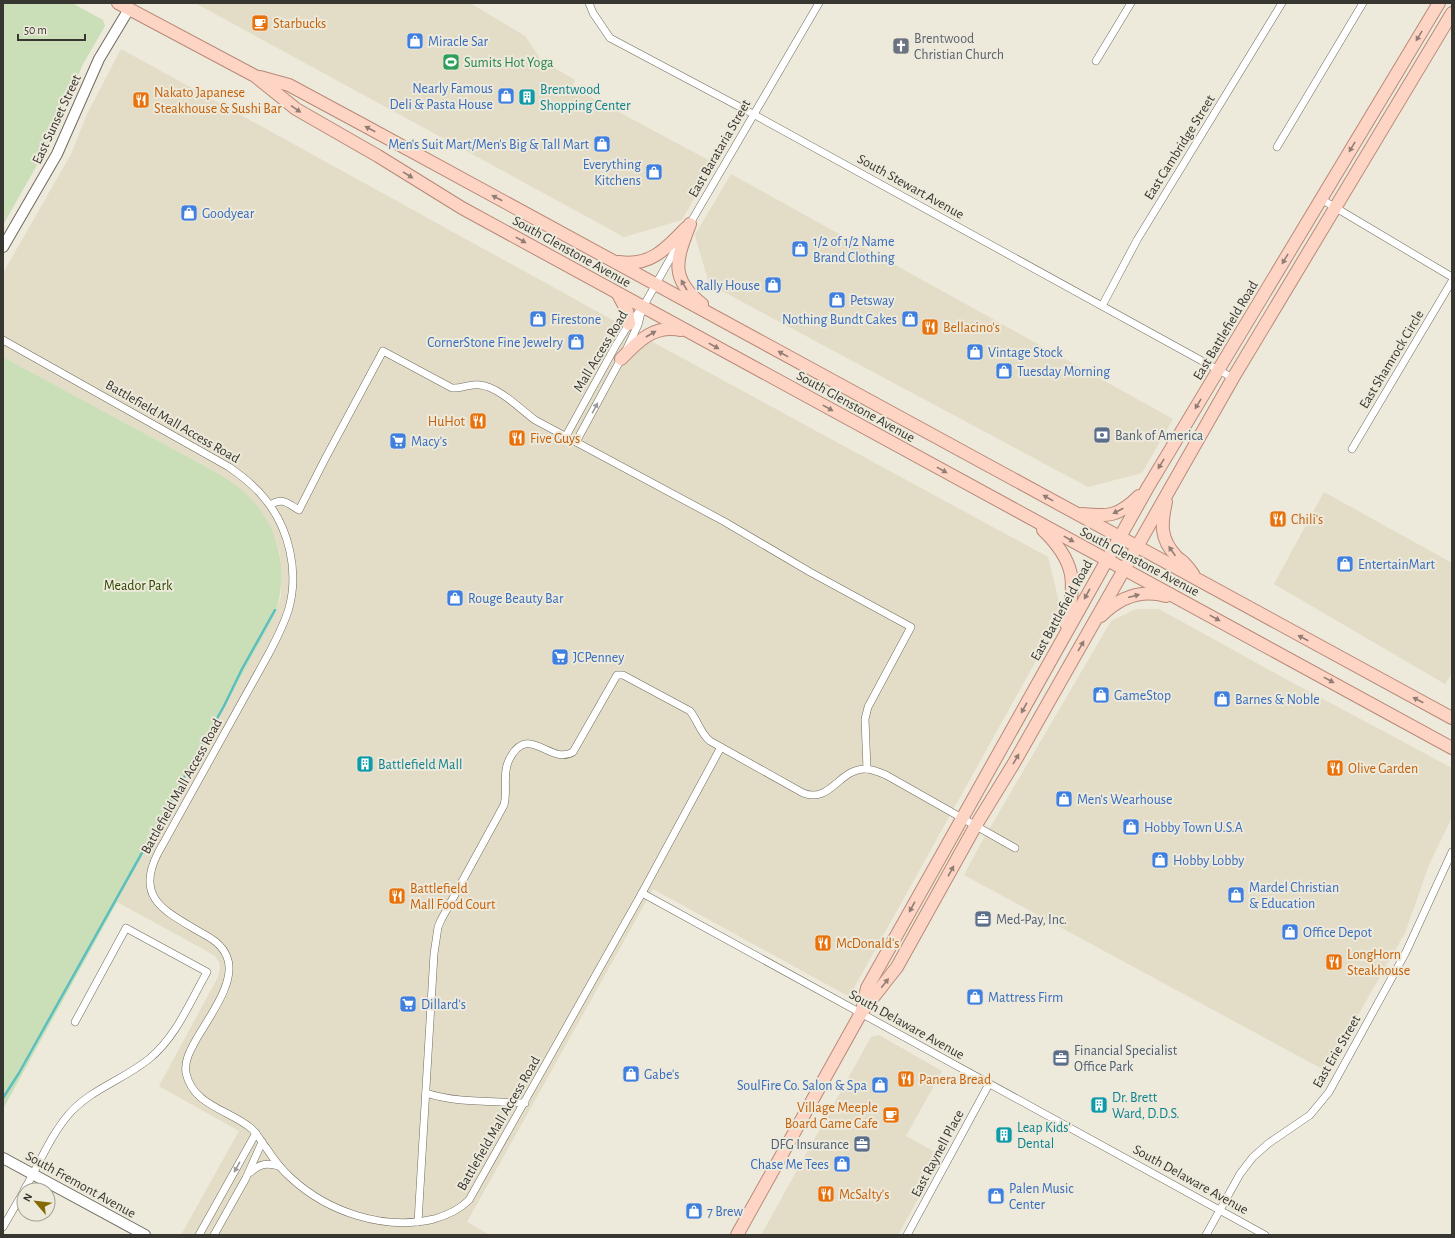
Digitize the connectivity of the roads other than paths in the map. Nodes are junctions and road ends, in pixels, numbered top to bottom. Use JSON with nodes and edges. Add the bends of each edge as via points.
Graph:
{"nodes":[{"id":1,"x":118,"y":3,"type":"edge"},
{"id":2,"x":589,"y":3,"type":"edge"},
{"id":3,"x":820,"y":3,"type":"edge"},
{"id":4,"x":1131,"y":3,"type":"edge"},
{"id":5,"x":1282,"y":3,"type":"edge"},
{"id":6,"x":1363,"y":3,"type":"edge"},
{"id":7,"x":1439,"y":3,"type":"edge"},
{"id":8,"x":131,"y":6,"type":"edge"},
{"id":9,"x":1452,"y":13,"type":"edge"},
{"id":10,"x":1096,"y":61,"type":"dead end"},
{"id":11,"x":255,"y":76,"type":"junction"},
{"id":12,"x":753,"y":114,"type":"junction"},
{"id":13,"x":1277,"y":146,"type":"dead end"},
{"id":14,"x":1321,"y":199,"type":"junction"},
{"id":15,"x":1335,"y":207,"type":"junction"},
{"id":16,"x":690,"y":224,"type":"junction"},
{"id":17,"x":3,"y":247,"type":"edge"},
{"id":18,"x":612,"y":260,"type":"junction"},
{"id":19,"x":1452,"y":277,"type":"edge"},
{"id":20,"x":1452,"y":282,"type":"edge"},
{"id":21,"x":655,"y":284,"type":"junction"},
{"id":22,"x":618,"y":293,"type":"junction"},
{"id":23,"x":1102,"y":306,"type":"junction"},
{"id":24,"x":643,"y":307,"type":"junction"},
{"id":25,"x":723,"y":321,"type":"junction"},
{"id":26,"x":629,"y":324,"type":"junction"},
{"id":27,"x":688,"y":332,"type":"junction"},
{"id":28,"x":3,"y":340,"type":"edge"},
{"id":29,"x":621,"y":359,"type":"junction"},
{"id":30,"x":1218,"y":370,"type":"junction"},
{"id":31,"x":1233,"y":378,"type":"junction"},
{"id":32,"x":566,"y":436,"type":"junction"},
{"id":33,"x":576,"y":442,"type":"junction"},
{"id":34,"x":1352,"y":449,"type":"dead end"},
{"id":35,"x":1148,"y":486,"type":"junction"},
{"id":36,"x":1168,"y":491,"type":"junction"},
{"id":37,"x":270,"y":505,"type":"junction"},
{"id":38,"x":1076,"y":513,"type":"junction"},
{"id":39,"x":1034,"y":520,"type":"junction"},
{"id":40,"x":1119,"y":537,"type":"junction"},
{"id":41,"x":1136,"y":546,"type":"junction"},
{"id":42,"x":1106,"y":560,"type":"junction"},
{"id":43,"x":1124,"y":570,"type":"junction"},
{"id":44,"x":1198,"y":580,"type":"junction"},
{"id":45,"x":1180,"y":599,"type":"junction"},
{"id":46,"x":1092,"y":626,"type":"junction"},
{"id":47,"x":1062,"y":639,"type":"junction"},
{"id":48,"x":1452,"y":718,"type":"edge"},
{"id":49,"x":722,"y":748,"type":"junction"},
{"id":50,"x":1452,"y":748,"type":"edge"},
{"id":51,"x":869,"y":769,"type":"junction"},
{"id":52,"x":962,"y":817,"type":"junction"},
{"id":53,"x":976,"y":825,"type":"junction"},
{"id":54,"x":1015,"y":848,"type":"dead end"},
{"id":55,"x":1452,"y":852,"type":"edge"},
{"id":56,"x":642,"y":893,"type":"junction"},
{"id":57,"x":861,"y":1013,"type":"junction"},
{"id":58,"x":75,"y":1022,"type":"dead end"},
{"id":59,"x":989,"y":1084,"type":"junction"},
{"id":60,"x":426,"y":1093,"type":"junction"},
{"id":61,"x":525,"y":1103,"type":"junction"},
{"id":62,"x":256,"y":1133,"type":"junction"},
{"id":63,"x":262,"y":1142,"type":"junction"},
{"id":64,"x":3,"y":1158,"type":"edge"},
{"id":65,"x":279,"y":1166,"type":"junction"},
{"id":66,"x":33,"y":1174,"type":"junction"},
{"id":67,"x":246,"y":1178,"type":"junction"},
{"id":68,"x":28,"y":1182,"type":"edge"},
{"id":69,"x":16,"y":1204,"type":"edge"},
{"id":70,"x":1219,"y":1210,"type":"junction"},
{"id":71,"x":418,"y":1222,"type":"junction"},
{"id":72,"x":3,"y":1227,"type":"edge"},
{"id":73,"x":141,"y":1234,"type":"edge"},
{"id":74,"x":199,"y":1235,"type":"edge"},
{"id":75,"x":214,"y":1235,"type":"edge"},
{"id":76,"x":737,"y":1235,"type":"edge"},
{"id":77,"x":908,"y":1235,"type":"edge"},
{"id":78,"x":1206,"y":1235,"type":"edge"},
{"id":79,"x":1265,"y":1235,"type":"edge"}],
"edges":[{"from":1,"to":8,"type":"main road","name":"South Glenstone Avenue"},
{"from":2,"to":12,"type":"street","name":"South Stewart Avenue","via":[[610,38]]},
{"from":3,"to":12,"type":"street","name":"East Barataria Street"},
{"from":4,"to":10,"type":"street"},
{"from":5,"to":23,"type":"street","name":"East Cambridge Street","via":[[1137,240]]},
{"from":6,"to":13,"type":"street"},
{"from":7,"to":14,"type":"main road","name":"East Battlefield Road","one_way":true},
{"from":8,"to":11,"type":"main road","name":"South Glenstone Avenue"},
{"from":8,"to":17,"type":"main road","name":"East Sunset Street","via":[[99,59],[58,154]]},
{"from":9,"to":15,"type":"main road","name":"East Battlefield Road"},
{"from":18,"to":11,"type":"main road","name":"South Glenstone Avenue","one_way":true,"via":[[288,85]]},
{"from":11,"to":22,"type":"main road","name":"South Glenstone Avenue","one_way":true,"via":[[296,109],[462,208]]},
{"from":12,"to":16,"type":"street","name":"East Barataria Street"},
{"from":12,"to":23,"type":"street","name":"South Stewart Avenue"},
{"from":14,"to":15,"type":"street"},
{"from":14,"to":30,"type":"main road","name":"East Battlefield Road","one_way":true},
{"from":15,"to":19,"type":"street"},
{"from":15,"to":31,"type":"main road","name":"East Battlefield Road"},
{"from":16,"to":18,"type":"main road","via":[[669,246],[651,258],[638,263]]},
{"from":16,"to":21,"type":"street","name":"East Barataria Street"},
{"from":25,"to":16,"type":"main road","one_way":true,"via":[[692,296],[679,274],[678,259]]},
{"from":18,"to":21,"type":"main road","name":"South Glenstone Avenue"},
{"from":20,"to":34,"type":"street","name":"East Shamrock Circle"},
{"from":21,"to":24,"type":"street","name":"East Barataria Street"},
{"from":21,"to":25,"type":"main road","name":"South Glenstone Avenue"},
{"from":22,"to":24,"type":"main road","name":"South Glenstone Avenue"},
{"from":22,"to":26,"type":"main road","via":[[628,311]]},
{"from":23,"to":30,"type":"street","name":"South Stewart Avenue"},
{"from":24,"to":26,"type":"street","name":"Mall Access Road"},
{"from":24,"to":27,"type":"main road","name":"South Glenstone Avenue"},
{"from":24,"to":29,"type":"street","name":"Mall Access Road","via":[[638,326]]},
{"from":38,"to":25,"type":"main road","name":"South Glenstone Avenue","one_way":true},
{"from":26,"to":32,"type":"street","name":"Mall Access Road"},
{"from":29,"to":27,"type":"main road","one_way":true,"via":[[656,330]]},
{"from":27,"to":39,"type":"main road","name":"South Glenstone Avenue","one_way":true},
{"from":28,"to":37,"type":"street","name":"Battlefield Mall Access Road","via":[[217,459],[250,482]]},
{"from":33,"to":29,"type":"street","name":"Mall Access Road","one_way":true},
{"from":30,"to":31,"type":"street","name":"South Stewart Avenue"},
{"from":30,"to":35,"type":"main road","name":"East Battlefield Road","one_way":true},
{"from":31,"to":36,"type":"main road","name":"East Battlefield Road"},
{"from":32,"to":33,"type":"street"},
{"from":32,"to":37,"type":"street","via":[[535,420],[488,387],[474,384],[452,388],[383,351],[299,510],[277,500]]},
{"from":33,"to":51,"type":"street","via":[[910,627],[868,707],[865,719]]},
{"from":35,"to":38,"type":"main road","one_way":true,"via":[[1130,504],[1115,514],[1096,516]]},
{"from":35,"to":40,"type":"main road","name":"East Battlefield Road"},
{"from":36,"to":41,"type":"main road","name":"East Battlefield Road"},
{"from":44,"to":36,"type":"main road","one_way":true,"via":[[1176,557],[1165,540],[1162,531]]},
{"from":37,"to":62,"type":"street","name":"Battlefield Mall Access Road","via":[[284,532],[292,562],[291,595],[283,626],[156,857],[149,877],[152,893],[159,906],[214,940],[223,949],[228,960],[229,972],[224,990],[187,1060],[186,1072],[190,1084],[203,1100],[247,1125]]},
{"from":38,"to":40,"type":"main road","name":"South Glenstone Avenue"},
{"from":39,"to":42,"type":"main road","name":"South Glenstone Avenue","one_way":true},
{"from":39,"to":47,"type":"main road","via":[[1060,548],[1070,568],[1072,597]]},
{"from":40,"to":41,"type":"main road","name":"South Glenstone Avenue"},
{"from":40,"to":42,"type":"main road","name":"East Battlefield Road"},
{"from":41,"to":43,"type":"main road","name":"East Battlefield Road"},
{"from":41,"to":44,"type":"main road","name":"South Glenstone Avenue"},
{"from":42,"to":43,"type":"main road","name":"South Glenstone Avenue"},
{"from":42,"to":47,"type":"main road","name":"East Battlefield Road","one_way":true},
{"from":43,"to":45,"type":"main road","name":"South Glenstone Avenue"},
{"from":43,"to":46,"type":"main road","name":"East Battlefield Road"},
{"from":48,"to":44,"type":"main road","name":"South Glenstone Avenue","one_way":true},
{"from":46,"to":45,"type":"main road","one_way":true,"via":[[1122,599],[1144,593]]},
{"from":45,"to":50,"type":"main road","name":"South Glenstone Avenue","one_way":true},
{"from":53,"to":46,"type":"main road","name":"East Battlefield Road","one_way":true},
{"from":47,"to":52,"type":"main road","name":"East Battlefield Road","one_way":true},
{"from":49,"to":51,"type":"street","via":[[813,796],[824,793],[852,772]]},
{"from":49,"to":56,"type":"street","name":"Battlefield Mall Access Road"},
{"from":49,"to":60,"type":"street","via":[[703,734],[690,711],[617,674],[573,752],[561,755],[528,743],[514,752],[506,767],[504,805],[438,927],[434,954]]},
{"from":51,"to":52,"type":"street"},
{"from":52,"to":53,"type":"street"},
{"from":52,"to":57,"type":"main road","name":"East Battlefield Road","one_way":true,"via":[[867,988]]},
{"from":53,"to":54,"type":"street"},
{"from":57,"to":53,"type":"main road","name":"East Battlefield Road","one_way":true,"via":[[897,968]]},
{"from":55,"to":70,"type":"street","name":"East Erie Street","via":[[1406,952],[1329,1092],[1310,1115],[1253,1157]]},
{"from":56,"to":57,"type":"street","name":"South Delaware Avenue"},
{"from":56,"to":61,"type":"street","name":"Battlefield Mall Access Road"},
{"from":57,"to":59,"type":"street","name":"South Delaware Avenue"},
{"from":57,"to":76,"type":"main road","name":"East Battlefield Road"},
{"from":58,"to":66,"type":"street","via":[[126,928],[207,972],[166,1043],[138,1067],[100,1089],[69,1114]]},
{"from":59,"to":70,"type":"street","name":"South Delaware Avenue"},
{"from":59,"to":77,"type":"street","name":"East Raynell Place"},
{"from":60,"to":61,"type":"street","via":[[454,1099]]},
{"from":60,"to":71,"type":"street"},
{"from":61,"to":71,"type":"street","name":"Battlefield Mall Access Road","via":[[469,1200],[444,1216]]},
{"from":62,"to":63,"type":"street","name":"Battlefield Mall Access Road"},
{"from":62,"to":74,"type":"street","one_way":true},
{"from":63,"to":65,"type":"street","name":"Battlefield Mall Access Road"},
{"from":63,"to":67,"type":"street"},
{"from":64,"to":66,"type":"main road","name":"South Fremont Avenue"},
{"from":65,"to":67,"type":"street","via":[[262,1164]]},
{"from":65,"to":71,"type":"street","name":"Battlefield Mall Access Road","via":[[307,1190],[341,1210],[374,1220]]},
{"from":66,"to":68,"type":"street"},
{"from":66,"to":73,"type":"main road","name":"South Fremont Avenue"},
{"from":67,"to":75,"type":"street"},
{"from":69,"to":72,"type":"street"},
{"from":70,"to":78,"type":"street","name":"East Erie Street"},
{"from":70,"to":79,"type":"street","name":"South Delaware Avenue"}]}
